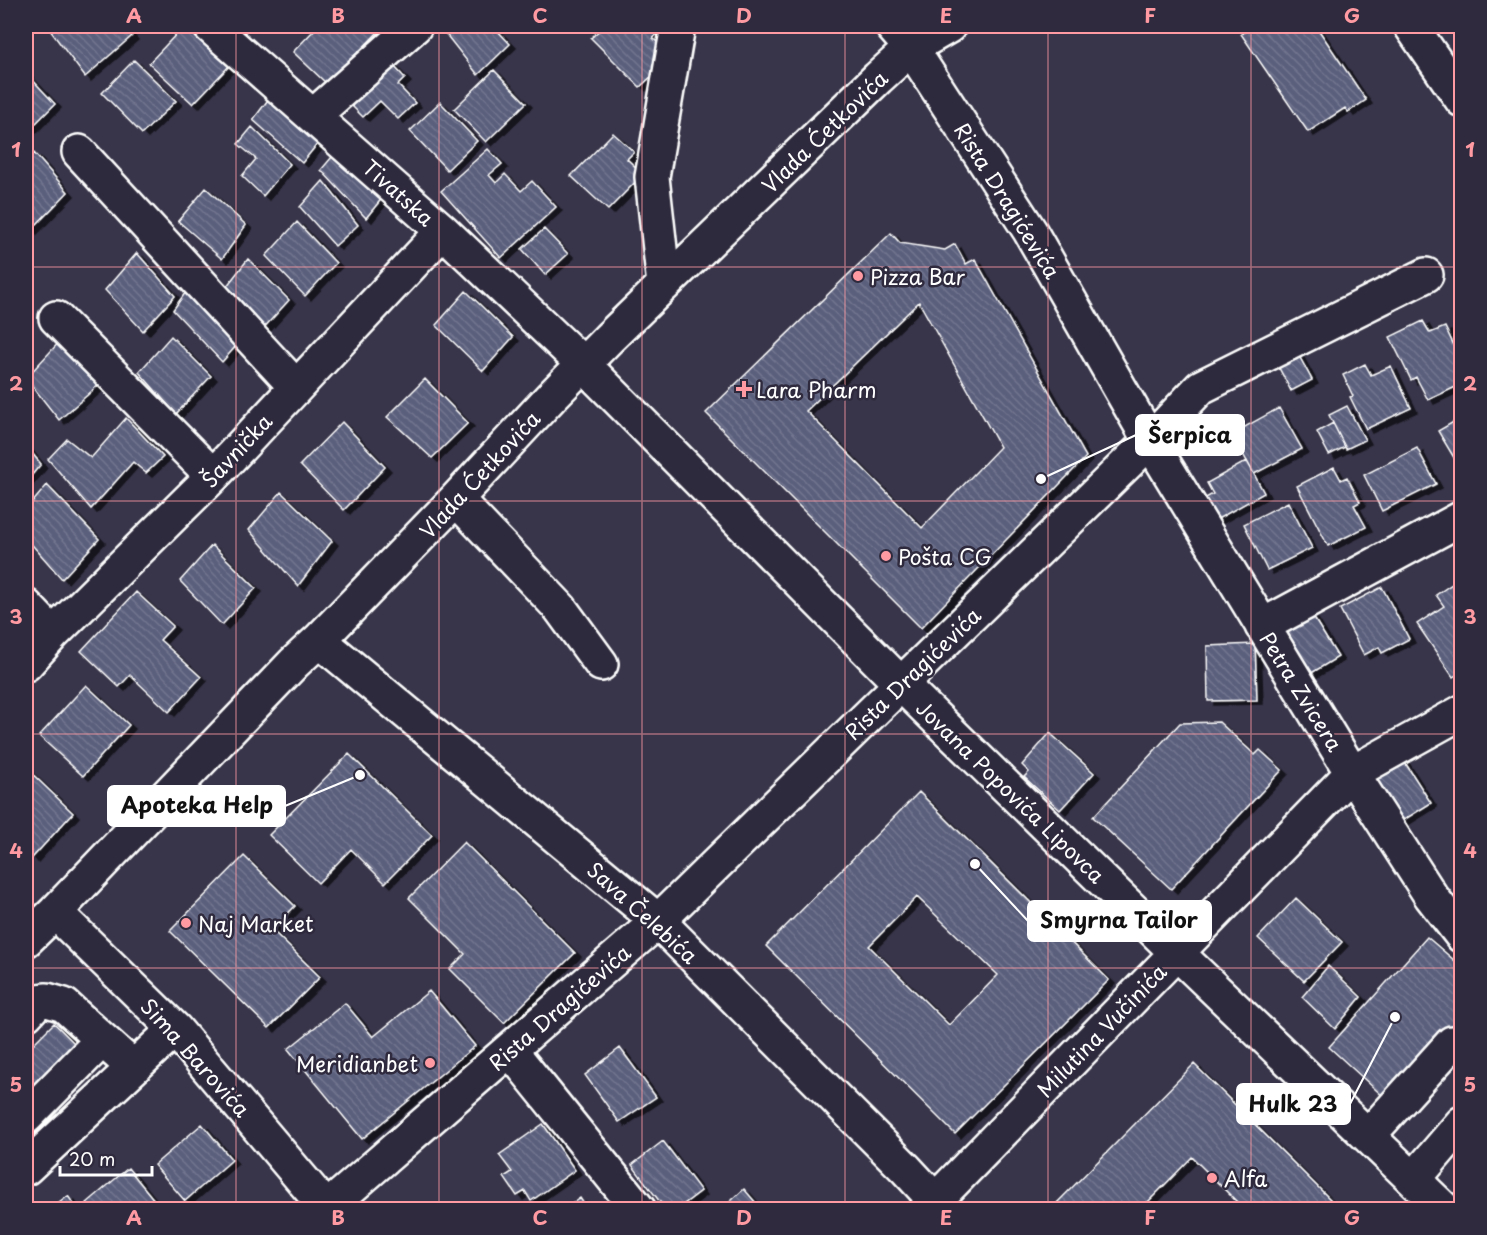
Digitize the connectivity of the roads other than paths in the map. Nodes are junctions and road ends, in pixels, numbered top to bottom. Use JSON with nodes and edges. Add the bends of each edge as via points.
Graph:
{"nodes":[{"id":1,"x":210,"y":26,"type":"edge"},
{"id":2,"x":414,"y":26,"type":"edge"},
{"id":3,"x":678,"y":26,"type":"edge"},
{"id":4,"x":949,"y":26,"type":"edge"},
{"id":5,"x":1411,"y":26,"type":"edge"},
{"id":6,"x":901,"y":37,"type":"edge"},
{"id":7,"x":1460,"y":94,"type":"edge"},
{"id":8,"x":313,"y":116,"type":"junction"},
{"id":9,"x":80,"y":152,"type":"dead end"},
{"id":10,"x":443,"y":231,"type":"junction"},
{"id":11,"x":1426,"y":275,"type":"dead end"},
{"id":12,"x":664,"y":285,"type":"junction"},
{"id":13,"x":56,"y":318,"type":"dead end"},
{"id":14,"x":583,"y":364,"type":"junction"},
{"id":15,"x":296,"y":387,"type":"junction"},
{"id":16,"x":1150,"y":441,"type":"junction"},
{"id":17,"x":213,"y":476,"type":"junction"},
{"id":18,"x":456,"y":499,"type":"junction"},
{"id":19,"x":1461,"y":518,"type":"edge"},
{"id":20,"x":26,"y":606,"type":"edge"},
{"id":21,"x":1262,"y":626,"type":"junction"},
{"id":22,"x":53,"y":634,"type":"junction"},
{"id":23,"x":319,"y":640,"type":"junction"},
{"id":24,"x":26,"y":664,"type":"edge"},
{"id":25,"x":601,"y":664,"type":"dead end"},
{"id":26,"x":901,"y":684,"type":"junction"},
{"id":27,"x":1461,"y":712,"type":"edge"},
{"id":28,"x":1352,"y":773,"type":"junction"},
{"id":29,"x":55,"y":912,"type":"junction"},
{"id":30,"x":658,"y":921,"type":"junction"},
{"id":31,"x":27,"y":935,"type":"edge"},
{"id":32,"x":1461,"y":936,"type":"edge"},
{"id":33,"x":1176,"y":952,"type":"junction"},
{"id":34,"x":26,"y":1014,"type":"edge"},
{"id":35,"x":175,"y":1029,"type":"junction"},
{"id":36,"x":102,"y":1040,"type":"junction"},
{"id":37,"x":1452,"y":1043,"type":"dead end"},
{"id":38,"x":510,"y":1050,"type":"junction"},
{"id":39,"x":133,"y":1067,"type":"junction"},
{"id":40,"x":26,"y":1117,"type":"edge"},
{"id":41,"x":1461,"y":1123,"type":"edge"},
{"id":42,"x":1368,"y":1136,"type":"junction"},
{"id":43,"x":26,"y":1165,"type":"edge"},
{"id":44,"x":1414,"y":1179,"type":"junction"},
{"id":45,"x":935,"y":1207,"type":"edge"},
{"id":46,"x":328,"y":1209,"type":"edge"},
{"id":47,"x":639,"y":1209,"type":"edge"},
{"id":48,"x":1445,"y":1209,"type":"edge"}],
"edges":[{"from":1,"to":8,"type":"street","name":"Tivatska"},
{"from":2,"to":8,"type":"street"},
{"from":3,"to":12,"type":"street","via":[[652,177]]},
{"from":4,"to":6,"type":"street","name":"Vlada Ćetkovića"},
{"from":5,"to":7,"type":"street"},
{"from":6,"to":12,"type":"street","name":"Vlada Ćetkovića"},
{"from":6,"to":16,"type":"street","name":"Rista Dragićevića","via":[[1030,231]]},
{"from":8,"to":10,"type":"street","name":"Tivatska"},
{"from":9,"to":15,"type":"street"},
{"from":10,"to":14,"type":"street","name":"Tivatska"},
{"from":10,"to":15,"type":"street","name":"Šavnička"},
{"from":11,"to":16,"type":"street","via":[[1201,387]]},
{"from":12,"to":14,"type":"street","name":"Vlada Ćetkovića"},
{"from":13,"to":17,"type":"street"},
{"from":14,"to":18,"type":"street","name":"Vlada Ćetkovića"},
{"from":14,"to":26,"type":"street","name":"Jovana Popovića Lipovca"},
{"from":15,"to":17,"type":"street","name":"Šavnička"},
{"from":16,"to":21,"type":"street","name":"Petra Zvicera"},
{"from":16,"to":26,"type":"street","name":"Rista Dragićevića"},
{"from":17,"to":22,"type":"street","name":"Šavnička"},
{"from":18,"to":23,"type":"street","name":"Vlada Ćetkovića"},
{"from":18,"to":25,"type":"street","via":[[560,608]]},
{"from":19,"to":21,"type":"street"},
{"from":20,"to":22,"type":"street"},
{"from":21,"to":28,"type":"street","name":"Petra Zvicera"},
{"from":22,"to":24,"type":"street","name":"Šavnička"},
{"from":23,"to":29,"type":"street","name":"Vlada Ćetkovića"},
{"from":23,"to":30,"type":"street","name":"Sava Čelebića"},
{"from":26,"to":30,"type":"street","name":"Rista Dragićevića"},
{"from":26,"to":33,"type":"street","name":"Jovana Popovića Lipovca"},
{"from":27,"to":28,"type":"street","name":"Milutina Vučinića"},
{"from":28,"to":32,"type":"street","name":"Petra Zvicera"},
{"from":28,"to":33,"type":"street","name":"Milutina Vučinića"},
{"from":29,"to":31,"type":"street","name":"Vlada Ćetkovića"},
{"from":29,"to":35,"type":"street","name":"Sima Barovića"},
{"from":30,"to":38,"type":"street","name":"Rista Dragićevića"},
{"from":30,"to":45,"type":"street","name":"Sava Čelebića"},
{"from":33,"to":42,"type":"street","name":"Jovana Popovića Lipovca"},
{"from":33,"to":45,"type":"street","name":"Milutina Vučinića"},
{"from":34,"to":36,"type":"street","via":[[38,1001],[56,1002]]},
{"from":35,"to":39,"type":"street"},
{"from":35,"to":46,"type":"street","name":"Sima Barovića"},
{"from":36,"to":39,"type":"street"},
{"from":36,"to":40,"type":"street"},
{"from":37,"to":42,"type":"street"},
{"from":38,"to":46,"type":"street","name":"Rista Dragićevića"},
{"from":38,"to":47,"type":"street"},
{"from":39,"to":43,"type":"street"},
{"from":41,"to":44,"type":"street"},
{"from":42,"to":44,"type":"street","name":"Jovana Popovića Lipovca"},
{"from":44,"to":48,"type":"street","name":"Jovana Popovića Lipovca"}]}
